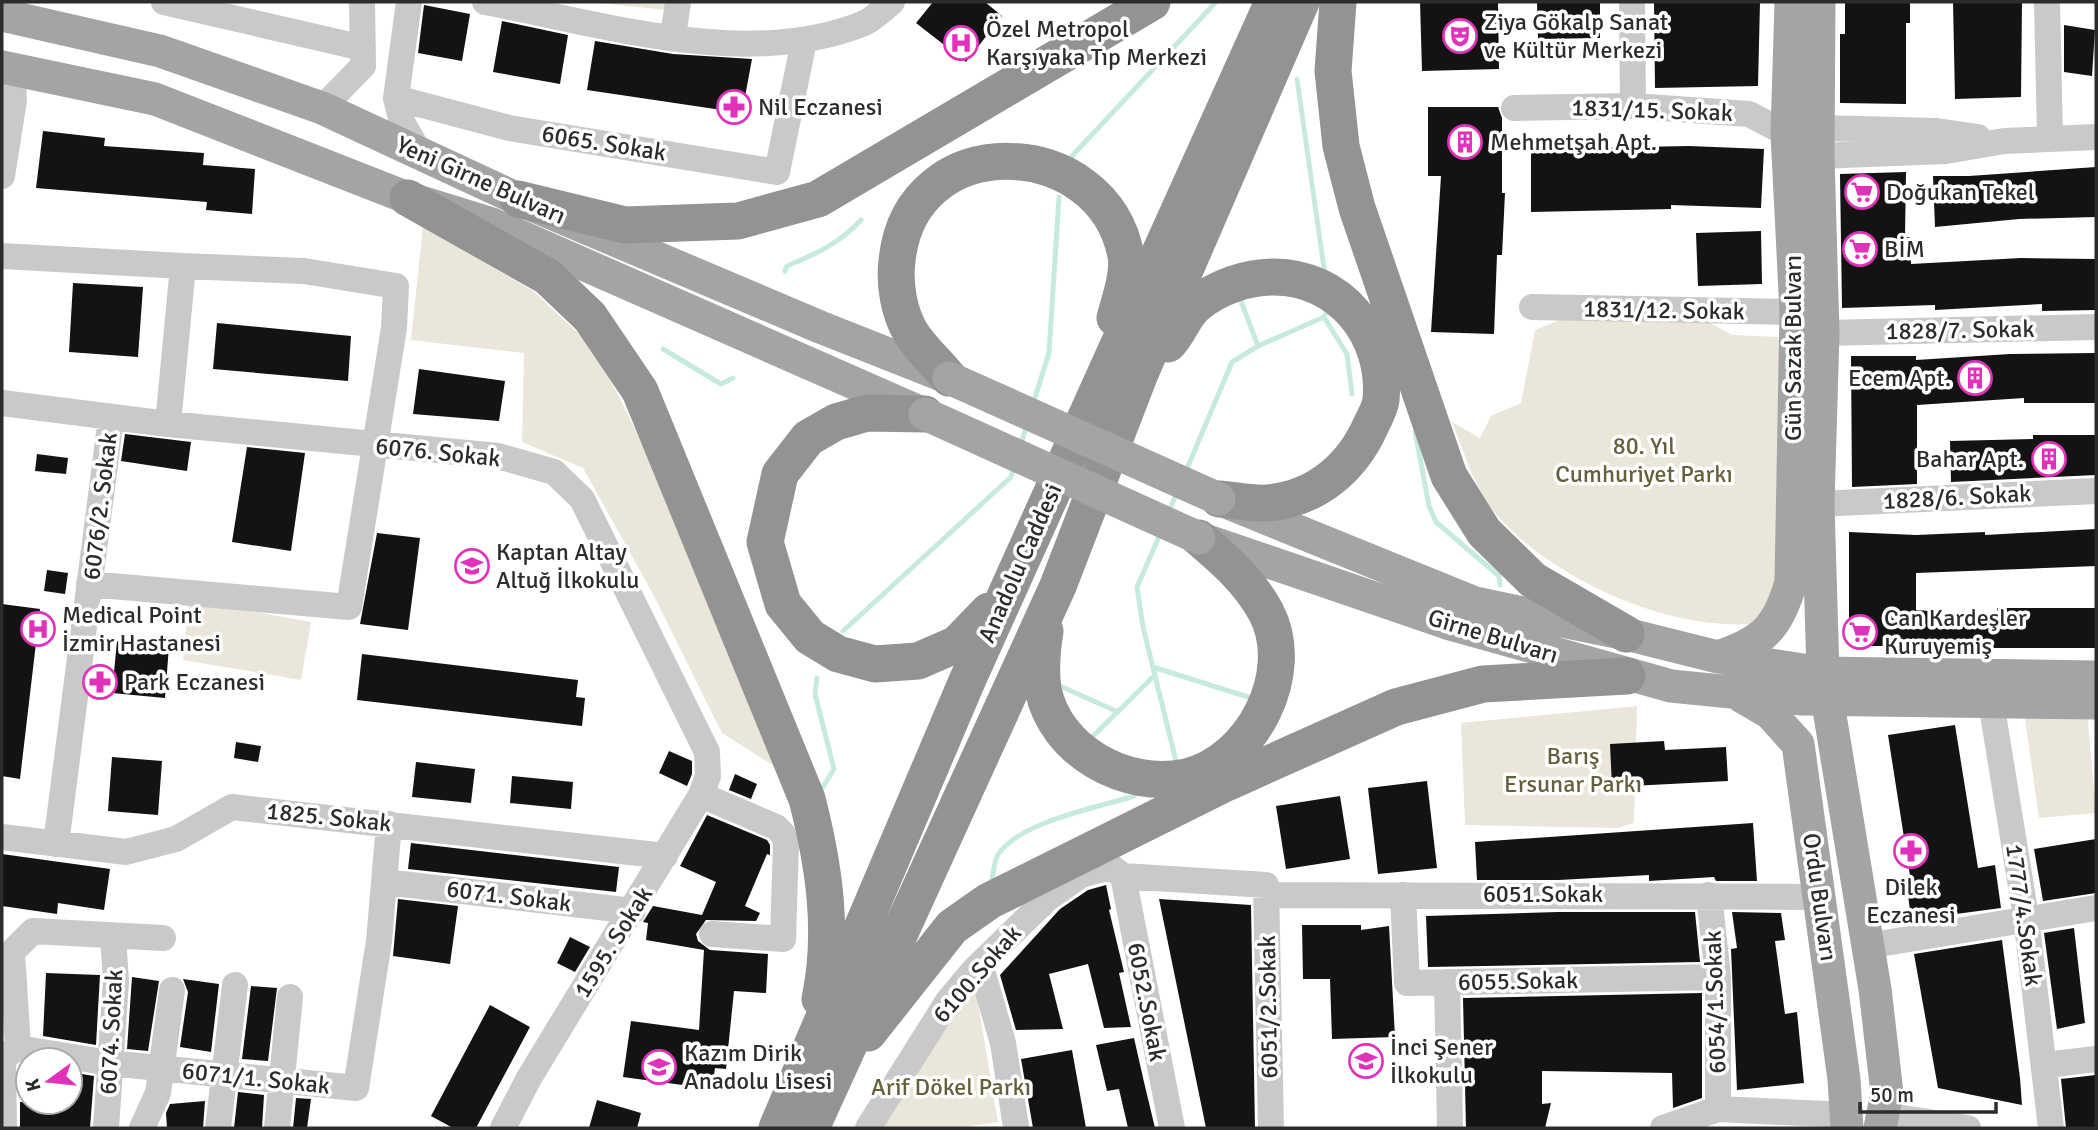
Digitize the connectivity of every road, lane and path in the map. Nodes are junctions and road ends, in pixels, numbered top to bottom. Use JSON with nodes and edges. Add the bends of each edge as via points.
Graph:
{"nodes":[{"id":1,"x":164,"y":2,"type":"edge"},
{"id":2,"x":362,"y":2,"type":"edge"},
{"id":3,"x":409,"y":2,"type":"edge"},
{"id":4,"x":485,"y":2,"type":"edge"},
{"id":5,"x":678,"y":2,"type":"edge"},
{"id":6,"x":891,"y":2,"type":"edge"},
{"id":7,"x":1152,"y":2,"type":"edge"},
{"id":8,"x":1273,"y":2,"type":"edge"},
{"id":9,"x":1301,"y":2,"type":"edge"},
{"id":10,"x":1338,"y":2,"type":"edge"},
{"id":11,"x":1632,"y":2,"type":"edge"},
{"id":12,"x":1791,"y":2,"type":"edge"},
{"id":13,"x":1819,"y":2,"type":"edge"},
{"id":14,"x":2047,"y":2,"type":"edge"},
{"id":15,"x":22,"y":12,"type":"edge"},
{"id":16,"x":673,"y":37,"type":"junction"},
{"id":17,"x":804,"y":41,"type":"junction"},
{"id":18,"x":363,"y":48,"type":"junction"},
{"id":19,"x":7,"y":68,"type":"edge"},
{"id":20,"x":396,"y":98,"type":"junction"},
{"id":21,"x":1633,"y":106,"type":"junction"},
{"id":22,"x":322,"y":108,"type":"junction"},
{"id":23,"x":1514,"y":108,"type":"dead end"},
{"id":24,"x":1787,"y":134,"type":"junction"},
{"id":25,"x":2096,"y":137,"type":"edge"},
{"id":26,"x":2050,"y":138,"type":"junction"},
{"id":27,"x":1819,"y":142,"type":"junction"},
{"id":28,"x":419,"y":152,"type":"junction"},
{"id":29,"x":2,"y":176,"type":"edge"},
{"id":30,"x":408,"y":198,"type":"junction"},
{"id":31,"x":518,"y":199,"type":"junction"},
{"id":32,"x":2,"y":256,"type":"edge"},
{"id":33,"x":183,"y":266,"type":"junction"},
{"id":34,"x":1532,"y":307,"type":"dead end"},
{"id":35,"x":1796,"y":312,"type":"junction"},
{"id":36,"x":2096,"y":327,"type":"edge"},
{"id":37,"x":1823,"y":333,"type":"junction"},
{"id":38,"x":1125,"y":370,"type":"junction"},
{"id":39,"x":949,"y":378,"type":"junction"},
{"id":40,"x":2,"y":403,"type":"edge"},
{"id":41,"x":925,"y":414,"type":"junction"},
{"id":42,"x":111,"y":418,"type":"junction"},
{"id":43,"x":168,"y":424,"type":"junction"},
{"id":44,"x":373,"y":444,"type":"junction"},
{"id":45,"x":2096,"y":491,"type":"edge"},
{"id":46,"x":1219,"y":499,"type":"junction"},
{"id":47,"x":1818,"y":504,"type":"junction"},
{"id":48,"x":1199,"y":538,"type":"junction"},
{"id":49,"x":1022,"y":556,"type":"junction"},
{"id":50,"x":89,"y":584,"type":"junction"},
{"id":51,"x":1058,"y":586,"type":"junction"},
{"id":52,"x":1626,"y":634,"type":"junction"},
{"id":53,"x":1718,"y":657,"type":"junction"},
{"id":54,"x":1627,"y":676,"type":"junction"},
{"id":55,"x":2096,"y":677,"type":"edge"},
{"id":56,"x":1826,"y":686,"type":"junction"},
{"id":57,"x":1738,"y":694,"type":"junction"},
{"id":58,"x":1878,"y":700,"type":"junction"},
{"id":59,"x":1991,"y":702,"type":"junction"},
{"id":60,"x":2096,"y":703,"type":"edge"},
{"id":61,"x":707,"y":751,"type":"joint"},
{"id":62,"x":1835,"y":751,"type":"junction"},
{"id":63,"x":701,"y":795,"type":"junction"},
{"id":64,"x":389,"y":824,"type":"junction"},
{"id":65,"x":2,"y":837,"type":"edge"},
{"id":66,"x":56,"y":844,"type":"junction"},
{"id":67,"x":665,"y":856,"type":"junction"},
{"id":68,"x":1123,"y":876,"type":"junction"},
{"id":69,"x":385,"y":881,"type":"junction"},
{"id":70,"x":1266,"y":890,"type":"junction"},
{"id":71,"x":1403,"y":895,"type":"junction"},
{"id":72,"x":1709,"y":895,"type":"junction"},
{"id":73,"x":1821,"y":897,"type":"junction"},
{"id":74,"x":2096,"y":908,"type":"edge"},
{"id":75,"x":633,"y":911,"type":"junction"},
{"id":76,"x":2026,"y":918,"type":"junction"},
{"id":77,"x":712,"y":934,"type":"dead end"},
{"id":78,"x":113,"y":936,"type":"junction"},
{"id":79,"x":163,"y":938,"type":"dead end"},
{"id":80,"x":1867,"y":946,"type":"junction"},
{"id":81,"x":7,"y":951,"type":"edge"},
{"id":82,"x":980,"y":964,"type":"junction"},
{"id":83,"x":1718,"y":977,"type":"junction"},
{"id":84,"x":1447,"y":982,"type":"junction"},
{"id":85,"x":235,"y":985,"type":"dead end"},
{"id":86,"x":172,"y":990,"type":"dead end"},
{"id":87,"x":290,"y":997,"type":"dead end"},
{"id":88,"x":18,"y":1046,"type":"edge"},
{"id":89,"x":14,"y":1050,"type":"edge"},
{"id":90,"x":84,"y":1059,"type":"edge"},
{"id":91,"x":2096,"y":1059,"type":"edge"},
{"id":92,"x":110,"y":1063,"type":"junction"},
{"id":93,"x":2045,"y":1065,"type":"junction"},
{"id":94,"x":161,"y":1068,"type":"junction"},
{"id":95,"x":820,"y":1068,"type":"junction"},
{"id":96,"x":225,"y":1075,"type":"junction"},
{"id":97,"x":284,"y":1081,"type":"junction"},
{"id":98,"x":1718,"y":1109,"type":"junction"},
{"id":99,"x":1847,"y":1121,"type":"edge"},
{"id":100,"x":1882,"y":1122,"type":"edge"},
{"id":101,"x":1016,"y":1127,"type":"edge"},
{"id":102,"x":4,"y":1128,"type":"edge"},
{"id":103,"x":106,"y":1128,"type":"edge"},
{"id":104,"x":142,"y":1128,"type":"edge"},
{"id":105,"x":218,"y":1128,"type":"edge"},
{"id":106,"x":277,"y":1128,"type":"edge"},
{"id":107,"x":503,"y":1128,"type":"edge"},
{"id":108,"x":777,"y":1128,"type":"edge"},
{"id":109,"x":811,"y":1128,"type":"edge"},
{"id":110,"x":869,"y":1128,"type":"edge"},
{"id":111,"x":1172,"y":1128,"type":"edge"},
{"id":112,"x":1271,"y":1128,"type":"edge"},
{"id":113,"x":1450,"y":1128,"type":"edge"},
{"id":114,"x":1663,"y":1128,"type":"edge"},
{"id":115,"x":1968,"y":1128,"type":"edge"},
{"id":116,"x":2051,"y":1128,"type":"edge"}],
"edges":[{"from":1,"to":18,"type":"street"},
{"from":2,"to":18,"type":"street"},
{"from":3,"to":20,"type":"street"},
{"from":4,"to":16,"type":"street"},
{"from":5,"to":16,"type":"street"},
{"from":6,"to":17,"type":"street","via":[[864,23]]},
{"from":7,"to":31,"type":"highway","via":[[818,199],[738,221],[625,225]]},
{"from":8,"to":38,"type":"highway","name":"Anadolu Caddesi"},
{"from":9,"to":38,"type":"highway","name":"Anadolu Caddesi"},
{"from":10,"to":52,"type":"highway","via":[[1333,71],[1341,146],[1357,208],[1449,476],[1484,532],[1533,580]]},
{"from":11,"to":21,"type":"street"},
{"from":12,"to":24,"type":"main road","name":"Gün Sazak Bulvarı"},
{"from":13,"to":27,"type":"main road","name":"Gün Sazak Bulvarı"},
{"from":14,"to":26,"type":"street"},
{"from":15,"to":19,"type":"main road"},
{"from":15,"to":22,"type":"main road","name":"Yeni Girne Bulvarı","via":[[160,51]]},
{"from":16,"to":17,"type":"street","via":[[749,46]]},
{"from":17,"to":20,"type":"street","name":"6065. Sokak","via":[[777,172],[509,128]]},
{"from":18,"to":22,"type":"street","via":[[363,66]]},
{"from":19,"to":29,"type":"street","via":[[14,100]]},
{"from":19,"to":30,"type":"main road","name":"Yeni Girne Bulvarı","via":[[155,99]]},
{"from":20,"to":28,"type":"street","via":[[402,122]]},
{"from":21,"to":23,"type":"street","name":"1831/15. Sokak"},
{"from":21,"to":24,"type":"street","name":"1831/15. Sokak","via":[[1749,114]]},
{"from":22,"to":28,"type":"main road","name":"Yeni Girne Bulvarı"},
{"from":24,"to":27,"type":"street","name":"1831/15. Sokak"},
{"from":24,"to":35,"type":"main road","name":"Gün Sazak Bulvarı"},
{"from":25,"to":26,"type":"street"},
{"from":26,"to":27,"type":"street","via":[[1946,151]]},
{"from":27,"to":37,"type":"main road","name":"Gün Sazak Bulvarı"},
{"from":28,"to":31,"type":"main road","name":"Yeni Girne Bulvarı"},
{"from":30,"to":41,"type":"main road","name":"Yeni Girne Bulvarı","via":[[492,224]]},
{"from":30,"to":95,"type":"highway","via":[[548,277],[590,317],[640,391],[810,810],[821,854],[827,921]]},
{"from":31,"to":39,"type":"main road","name":"Yeni Girne Bulvarı"},
{"from":32,"to":33,"type":"street"},
{"from":33,"to":43,"type":"street"},
{"from":33,"to":44,"type":"street","via":[[304,271],[396,286],[394,328]]},
{"from":34,"to":35,"type":"street","name":"1831/12. Sokak"},
{"from":35,"to":53,"type":"main road","name":"Gün Sazak Bulvarı","via":[[1791,582],[1777,621],[1762,637]]},
{"from":36,"to":37,"type":"street","name":"1828/7. Sokak"},
{"from":37,"to":47,"type":"main road","name":"Gün Sazak Bulvarı"},
{"from":38,"to":39,"type":"highway","via":[[1110,337],[1126,258],[1119,232],[1102,206],[1073,178],[1016,160],[998,160],[966,167],[937,184],[908,215],[898,242],[895,276],[903,312],[911,332]]},
{"from":38,"to":46,"type":"highway","via":[[1172,340],[1194,307],[1219,290],[1256,277],[1293,277],[1322,287],[1366,325],[1380,363],[1381,403],[1364,442],[1339,475],[1307,492],[1267,503]]},
{"from":38,"to":49,"type":"highway","name":"Anadolu Caddesi"},
{"from":38,"to":51,"type":"highway","name":"Anadolu Caddesi"},
{"from":39,"to":46,"type":"main road","name":"Yeni Girne Bulvarı","bridge":true},
{"from":40,"to":42,"type":"street","name":"6076. Sokak"},
{"from":41,"to":48,"type":"main road","name":"Girne Bulvarı","bridge":true},
{"from":41,"to":49,"type":"highway","via":[[867,413],[836,422],[808,438],[780,474],[765,542],[783,604],[810,637],[838,654],[875,664],[918,661],[957,644],[974,629]]},
{"from":42,"to":43,"type":"street","name":"6076. Sokak"},
{"from":42,"to":50,"type":"street","name":"6076/2. Sokak"},
{"from":43,"to":44,"type":"street","name":"6076. Sokak"},
{"from":44,"to":50,"type":"street","via":[[349,607]]},
{"from":44,"to":61,"type":"street","name":"6076. Sokak","via":[[498,456],[554,472],[582,499]]},
{"from":45,"to":47,"type":"street","name":"1828/6. Sokak"},
{"from":46,"to":52,"type":"main road","name":"Girne Bulvarı","via":[[1475,603]]},
{"from":47,"to":56,"type":"main road","name":"Gün Sazak Bulvarı"},
{"from":48,"to":51,"type":"highway","via":[[1243,575],[1267,614],[1277,665],[1268,700],[1250,733],[1220,761],[1187,777],[1122,774],[1079,749],[1054,720],[1043,690],[1041,658]]},
{"from":48,"to":54,"type":"main road","name":"Girne Bulvarı","via":[[1447,623]]},
{"from":49,"to":95,"type":"highway","name":"Anadolu Caddesi"},
{"from":50,"to":66,"type":"street","name":"6076/2. Sokak"},
{"from":51,"to":95,"type":"highway","name":"Anadolu Caddesi"},
{"from":52,"to":53,"type":"main road","name":"Girne Bulvarı"},
{"from":53,"to":56,"type":"main road","name":"Girne Bulvarı"},
{"from":54,"to":57,"type":"main road","name":"Girne Bulvarı","via":[[1671,687]]},
{"from":54,"to":95,"type":"highway","via":[[1483,684],[1396,707],[1226,783],[989,901],[952,927]]},
{"from":55,"to":56,"type":"main road","name":"Girne Bulvarı"},
{"from":56,"to":57,"type":"main road","name":"Girne Bulvarı"},
{"from":56,"to":58,"type":"main road","name":"Girne Bulvarı"},
{"from":56,"to":62,"type":"main road","name":"Ordu Bulvarı"},
{"from":57,"to":73,"type":"main road","name":"Ordu Bulvarı","via":[[1769,713],[1798,744]]},
{"from":58,"to":59,"type":"main road","name":"Girne Bulvarı"},
{"from":58,"to":62,"type":"main road","via":[[1854,722]]},
{"from":59,"to":60,"type":"main road","name":"Girne Bulvarı"},
{"from":59,"to":76,"type":"street","name":"1777/4.Sokak"},
{"from":61,"to":63,"type":"street","name":"1595. Sokak","via":[[708,776]]},
{"from":62,"to":80,"type":"main road","name":"Ordu Bulvarı"},
{"from":63,"to":67,"type":"street","name":"1595. Sokak"},
{"from":63,"to":77,"type":"street","via":[[776,827],[786,844],[783,939]]},
{"from":64,"to":66,"type":"street","name":"1825. Sokak","via":[[232,807],[176,839],[126,852]]},
{"from":64,"to":67,"type":"street","name":"1825. Sokak"},
{"from":64,"to":69,"type":"street","name":"6071/1. Sokak"},
{"from":65,"to":66,"type":"street","name":"1825. Sokak"},
{"from":67,"to":75,"type":"street","name":"1595. Sokak"},
{"from":68,"to":70,"type":"street","name":"6051.Sokak"},
{"from":68,"to":82,"type":"street","name":"6100.Sokak","via":[[1111,867],[1081,875],[1048,898]]},
{"from":68,"to":111,"type":"street","name":"6052.Sokak"},
{"from":69,"to":75,"type":"street","name":"6071. Sokak"},
{"from":69,"to":97,"type":"street","name":"6071/1. Sokak","via":[[356,1088]]},
{"from":70,"to":71,"type":"street","name":"6051.Sokak"},
{"from":70,"to":112,"type":"street","name":"6051/2.Sokak"},
{"from":71,"to":72,"type":"street","name":"6051.Sokak"},
{"from":71,"to":84,"type":"street","name":"6055.Sokak","via":[[1407,983]]},
{"from":72,"to":73,"type":"street","name":"6051.Sokak"},
{"from":72,"to":83,"type":"street","name":"6054/1.Sokak"},
{"from":73,"to":99,"type":"main road","name":"Ordu Bulvarı"},
{"from":74,"to":76,"type":"street"},
{"from":75,"to":107,"type":"street","name":"1595. Sokak"},
{"from":76,"to":80,"type":"street"},
{"from":76,"to":93,"type":"street","name":"1777/4.Sokak"},
{"from":78,"to":79,"type":"street"},
{"from":78,"to":81,"type":"street","via":[[33,931]]},
{"from":78,"to":92,"type":"street","name":"6074. Sokak","via":[[116,981]]},
{"from":80,"to":100,"type":"main road","name":"Ordu Bulvarı","via":[[1887,1093]]},
{"from":81,"to":88,"type":"street"},
{"from":82,"to":101,"type":"street","via":[[1003,1043]]},
{"from":82,"to":110,"type":"street","name":"6100.Sokak","via":[[948,1001]]},
{"from":83,"to":84,"type":"street","name":"6055.Sokak"},
{"from":83,"to":98,"type":"street","name":"6054/1.Sokak"},
{"from":84,"to":113,"type":"street"},
{"from":85,"to":96,"type":"street"},
{"from":86,"to":94,"type":"street"},
{"from":87,"to":97,"type":"street"},
{"from":89,"to":102,"type":"street","via":[[3,1057]]},
{"from":90,"to":92,"type":"street","name":"6071/1. Sokak"},
{"from":91,"to":93,"type":"street"},
{"from":92,"to":94,"type":"street","name":"6071/1. Sokak"},
{"from":92,"to":103,"type":"street","name":"6074. Sokak"},
{"from":93,"to":116,"type":"street","name":"1777/4.Sokak"},
{"from":94,"to":96,"type":"street","name":"6071/1. Sokak"},
{"from":94,"to":104,"type":"street","via":[[158,1093]]},
{"from":95,"to":108,"type":"highway","name":"Anadolu Caddesi"},
{"from":95,"to":109,"type":"highway","name":"Anadolu Caddesi"},
{"from":96,"to":97,"type":"street","name":"6071/1. Sokak"},
{"from":96,"to":105,"type":"street"},
{"from":97,"to":106,"type":"street"},
{"from":98,"to":99,"type":"street"},
{"from":98,"to":114,"type":"street"},
{"from":100,"to":115,"type":"street"}]}
